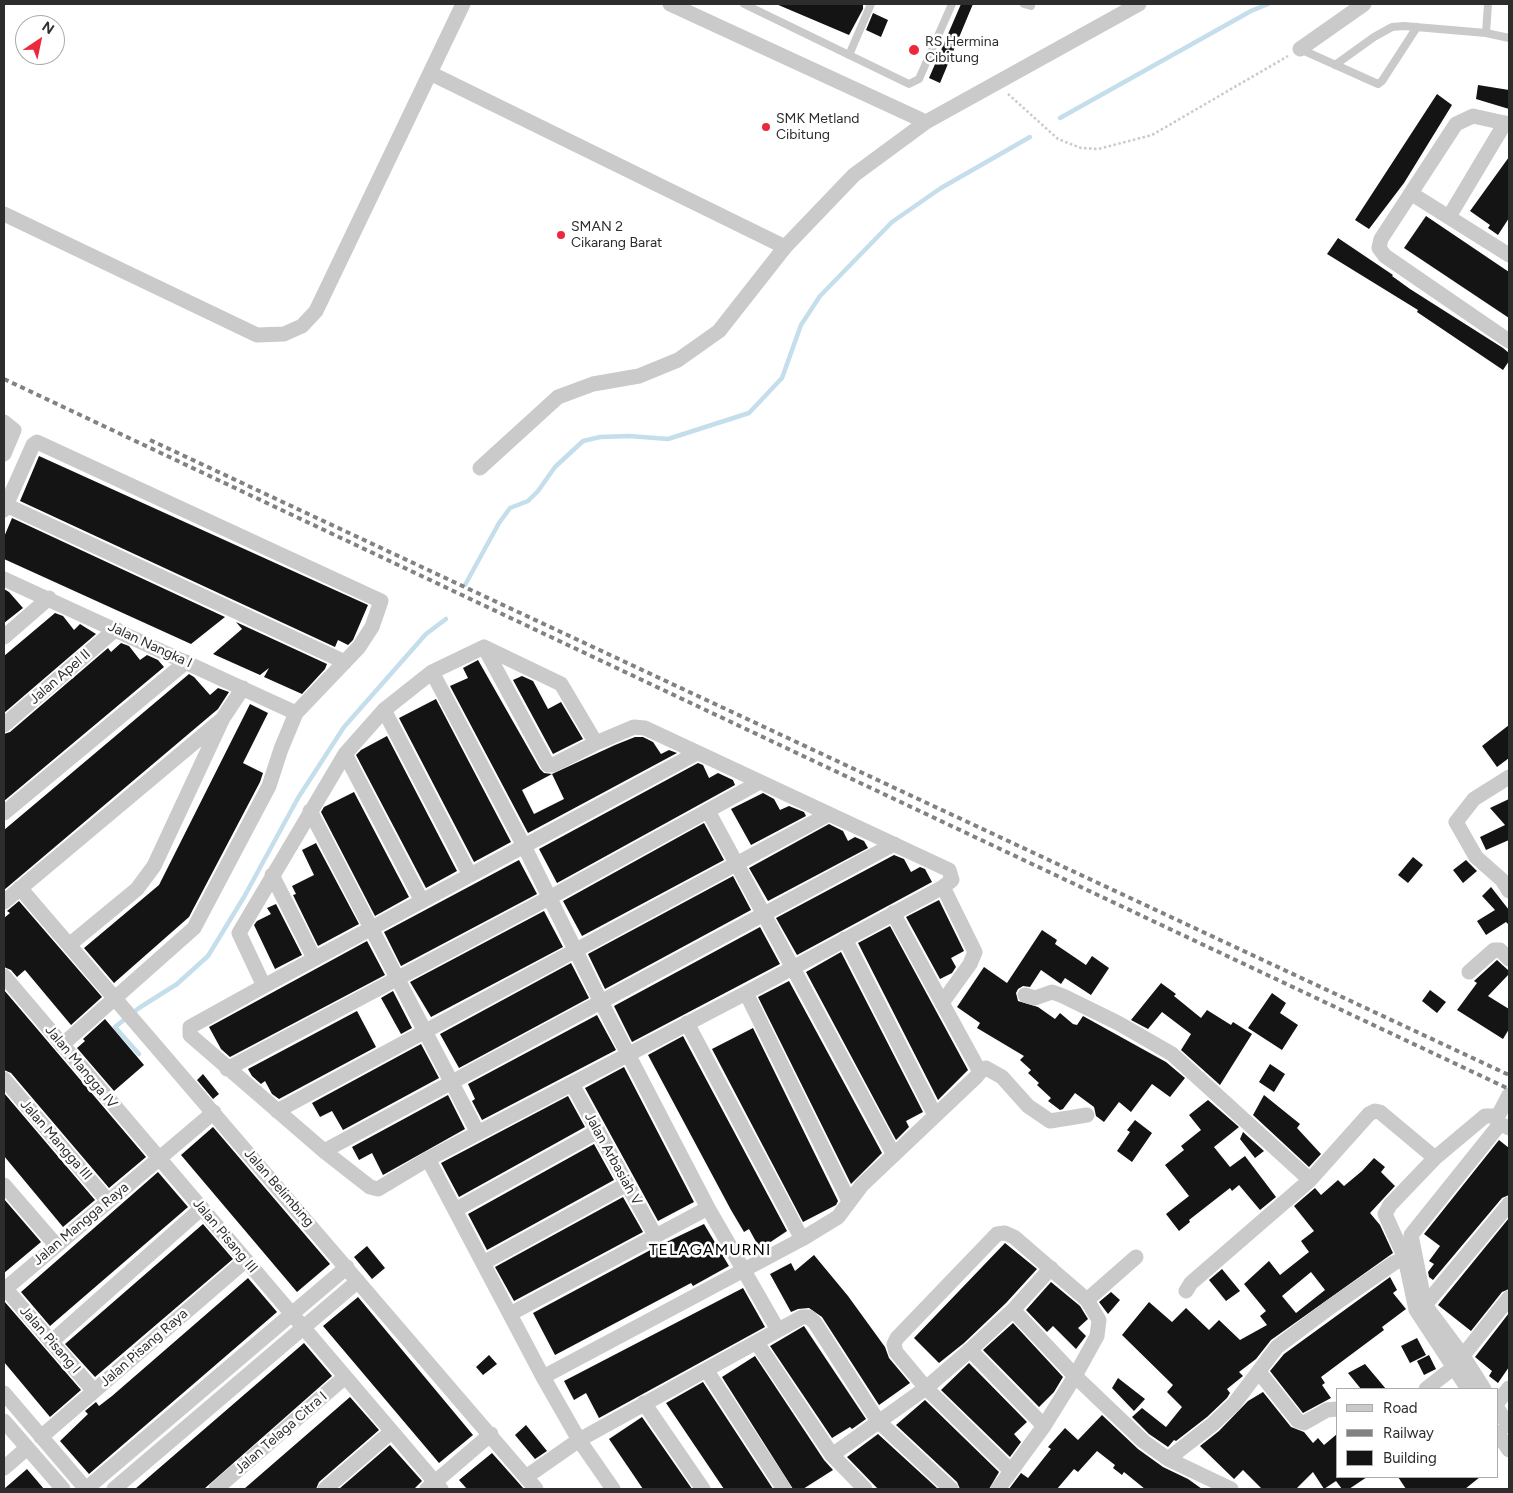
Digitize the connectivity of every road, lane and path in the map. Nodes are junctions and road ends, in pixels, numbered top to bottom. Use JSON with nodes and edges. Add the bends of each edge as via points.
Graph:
{"nodes":[{"id":1,"x":463,"y":4,"type":"edge"},
{"id":2,"x":670,"y":4,"type":"edge"},
{"id":3,"x":744,"y":4,"type":"edge"},
{"id":4,"x":871,"y":4,"type":"edge"},
{"id":5,"x":952,"y":4,"type":"edge"},
{"id":6,"x":1139,"y":4,"type":"edge"},
{"id":7,"x":1364,"y":4,"type":"edge"},
{"id":8,"x":1488,"y":4,"type":"edge"},
{"id":9,"x":1417,"y":27,"type":"junction"},
{"id":10,"x":1486,"y":33,"type":"junction"},
{"id":11,"x":1509,"y":38,"type":"edge"},
{"id":12,"x":1300,"y":49,"type":"junction"},
{"id":13,"x":849,"y":55,"type":"junction"},
{"id":14,"x":1335,"y":65,"type":"junction"},
{"id":15,"x":430,"y":73,"type":"junction"},
{"id":16,"x":998,"y":84,"type":"junction"},
{"id":17,"x":926,"y":122,"type":"junction"},
{"id":18,"x":1507,"y":123,"type":"edge"},
{"id":19,"x":1412,"y":194,"type":"junction"},
{"id":20,"x":4,"y":214,"type":"edge"},
{"id":21,"x":1450,"y":215,"type":"junction"},
{"id":22,"x":785,"y":247,"type":"junction"},
{"id":23,"x":1509,"y":253,"type":"edge"},
{"id":24,"x":1509,"y":341,"type":"edge"},
{"id":25,"x":4,"y":422,"type":"edge"},
{"id":26,"x":4,"y":454,"type":"edge"},
{"id":27,"x":480,"y":468,"type":"dead end"},
{"id":28,"x":5,"y":507,"type":"edge"},
{"id":29,"x":4,"y":579,"type":"edge"},
{"id":30,"x":49,"y":598,"type":"junction"},
{"id":31,"x":116,"y":629,"type":"junction"},
{"id":32,"x":4,"y":637,"type":"edge"},
{"id":33,"x":484,"y":647,"type":"junction"},
{"id":34,"x":186,"y":662,"type":"junction"},
{"id":35,"x":345,"y":662,"type":"junction"},
{"id":36,"x":432,"y":672,"type":"junction"},
{"id":37,"x":243,"y":688,"type":"junction"},
{"id":38,"x":384,"y":710,"type":"junction"},
{"id":39,"x":296,"y":713,"type":"junction"},
{"id":40,"x":223,"y":718,"type":"junction"},
{"id":41,"x":4,"y":725,"type":"edge"},
{"id":42,"x":596,"y":743,"type":"junction"},
{"id":43,"x":697,"y":752,"type":"junction"},
{"id":44,"x":345,"y":754,"type":"junction"},
{"id":45,"x":1509,"y":777,"type":"edge"},
{"id":46,"x":760,"y":782,"type":"junction"},
{"id":47,"x":310,"y":811,"type":"junction"},
{"id":48,"x":708,"y":811,"type":"junction"},
{"id":49,"x":4,"y":813,"type":"edge"},
{"id":50,"x":829,"y":814,"type":"junction"},
{"id":51,"x":894,"y":844,"type":"junction"},
{"id":52,"x":524,"y":846,"type":"junction"},
{"id":53,"x":737,"y":864,"type":"junction"},
{"id":54,"x":272,"y":876,"type":"junction"},
{"id":55,"x":470,"y":876,"type":"junction"},
{"id":56,"x":943,"y":887,"type":"junction"},
{"id":57,"x":20,"y":888,"type":"junction"},
{"id":58,"x":1509,"y":891,"type":"edge"},
{"id":59,"x":550,"y":898,"type":"junction"},
{"id":60,"x":422,"y":901,"type":"junction"},
{"id":61,"x":4,"y":902,"type":"edge"},
{"id":62,"x":894,"y":913,"type":"junction"},
{"id":63,"x":765,"y":914,"type":"junction"},
{"id":64,"x":372,"y":928,"type":"junction"},
{"id":65,"x":845,"y":939,"type":"junction"},
{"id":66,"x":69,"y":945,"type":"junction"},
{"id":67,"x":576,"y":951,"type":"junction"},
{"id":68,"x":1506,"y":951,"type":"edge"},
{"id":69,"x":314,"y":958,"type":"junction"},
{"id":70,"x":793,"y":967,"type":"junction"},
{"id":71,"x":1470,"y":972,"type":"dead end"},
{"id":72,"x":4,"y":976,"type":"edge"},
{"id":73,"x":398,"y":977,"type":"junction"},
{"id":74,"x":264,"y":986,"type":"junction"},
{"id":75,"x":746,"y":993,"type":"junction"},
{"id":76,"x":1025,"y":995,"type":"dead end"},
{"id":77,"x":115,"y":998,"type":"junction"},
{"id":78,"x":601,"y":1002,"type":"junction"},
{"id":79,"x":942,"y":1003,"type":"junction"},
{"id":80,"x":687,"y":1023,"type":"junction"},
{"id":81,"x":425,"y":1031,"type":"junction"},
{"id":82,"x":62,"y":1044,"type":"junction"},
{"id":83,"x":629,"y":1054,"type":"junction"},
{"id":84,"x":227,"y":1069,"type":"junction"},
{"id":85,"x":980,"y":1072,"type":"junction"},
{"id":86,"x":4,"y":1079,"type":"edge"},
{"id":87,"x":452,"y":1082,"type":"junction"},
{"id":88,"x":572,"y":1084,"type":"junction"},
{"id":89,"x":1508,"y":1098,"type":"edge"},
{"id":90,"x":277,"y":1111,"type":"junction"},
{"id":91,"x":214,"y":1112,"type":"junction"},
{"id":92,"x":936,"y":1115,"type":"junction"},
{"id":93,"x":1087,"y":1115,"type":"dead end"},
{"id":94,"x":1505,"y":1126,"type":"edge"},
{"id":95,"x":598,"y":1131,"type":"junction"},
{"id":96,"x":478,"y":1133,"type":"junction"},
{"id":97,"x":324,"y":1151,"type":"junction"},
{"id":98,"x":894,"y":1155,"type":"junction"},
{"id":99,"x":159,"y":1158,"type":"junction"},
{"id":100,"x":1435,"y":1158,"type":"junction"},
{"id":101,"x":428,"y":1159,"type":"junction"},
{"id":102,"x":1310,"y":1180,"type":"junction"},
{"id":103,"x":627,"y":1184,"type":"junction"},
{"id":104,"x":4,"y":1185,"type":"edge"},
{"id":105,"x":108,"y":1201,"type":"junction"},
{"id":106,"x":849,"y":1201,"type":"junction"},
{"id":107,"x":1509,"y":1204,"type":"edge"},
{"id":108,"x":202,"y":1208,"type":"junction"},
{"id":109,"x":708,"y":1208,"type":"junction"},
{"id":110,"x":455,"y":1210,"type":"junction"},
{"id":111,"x":655,"y":1235,"type":"junction"},
{"id":112,"x":802,"y":1239,"type":"junction"},
{"id":113,"x":56,"y":1245,"type":"junction"},
{"id":114,"x":1136,"y":1257,"type":"dead end"},
{"id":115,"x":1405,"y":1258,"type":"junction"},
{"id":116,"x":246,"y":1260,"type":"junction"},
{"id":117,"x":483,"y":1263,"type":"junction"},
{"id":118,"x":347,"y":1268,"type":"junction"},
{"id":119,"x":1051,"y":1268,"type":"junction"},
{"id":120,"x":743,"y":1271,"type":"junction"},
{"id":121,"x":358,"y":1281,"type":"junction"},
{"id":122,"x":4,"y":1288,"type":"edge"},
{"id":123,"x":1186,"y":1291,"type":"dead end"},
{"id":124,"x":1509,"y":1298,"type":"edge"},
{"id":125,"x":1087,"y":1300,"type":"junction"},
{"id":126,"x":1425,"y":1305,"type":"junction"},
{"id":127,"x":1013,"y":1310,"type":"junction"},
{"id":128,"x":292,"y":1314,"type":"junction"},
{"id":129,"x":510,"y":1314,"type":"junction"},
{"id":130,"x":303,"y":1328,"type":"junction"},
{"id":131,"x":778,"y":1330,"type":"junction"},
{"id":132,"x":51,"y":1342,"type":"junction"},
{"id":133,"x":757,"y":1343,"type":"junction"},
{"id":134,"x":970,"y":1350,"type":"junction"},
{"id":135,"x":1458,"y":1362,"type":"junction"},
{"id":136,"x":707,"y":1371,"type":"junction"},
{"id":137,"x":1259,"y":1372,"type":"junction"},
{"id":138,"x":1074,"y":1376,"type":"junction"},
{"id":139,"x":345,"y":1377,"type":"junction"},
{"id":140,"x":544,"y":1377,"type":"junction"},
{"id":141,"x":926,"y":1388,"type":"junction"},
{"id":142,"x":1427,"y":1388,"type":"edge"},
{"id":143,"x":1468,"y":1388,"type":"edge"},
{"id":144,"x":1483,"y":1388,"type":"edge"},
{"id":145,"x":1509,"y":1388,"type":"edge"},
{"id":146,"x":94,"y":1391,"type":"junction"},
{"id":147,"x":4,"y":1393,"type":"edge"},
{"id":148,"x":1498,"y":1402,"type":"edge"},
{"id":149,"x":644,"y":1403,"type":"junction"},
{"id":150,"x":1336,"y":1409,"type":"edge"},
{"id":151,"x":1498,"y":1410,"type":"edge"},
{"id":152,"x":4,"y":1420,"type":"edge"},
{"id":153,"x":878,"y":1421,"type":"junction"},
{"id":154,"x":1044,"y":1426,"type":"junction"},
{"id":155,"x":1509,"y":1426,"type":"edge"},
{"id":156,"x":391,"y":1432,"type":"junction"},
{"id":157,"x":491,"y":1434,"type":"junction"},
{"id":158,"x":1498,"y":1434,"type":"edge"},
{"id":159,"x":41,"y":1436,"type":"junction"},
{"id":160,"x":579,"y":1440,"type":"junction"},
{"id":161,"x":27,"y":1448,"type":"junction"},
{"id":162,"x":1509,"y":1450,"type":"edge"},
{"id":163,"x":832,"y":1455,"type":"junction"},
{"id":164,"x":1168,"y":1460,"type":"junction"},
{"id":165,"x":4,"y":1468,"type":"edge"},
{"id":166,"x":1011,"y":1471,"type":"junction"},
{"id":167,"x":526,"y":1477,"type":"junction"},
{"id":168,"x":434,"y":1487,"type":"edge"},
{"id":169,"x":63,"y":1489,"type":"edge"},
{"id":170,"x":86,"y":1489,"type":"edge"},
{"id":171,"x":114,"y":1489,"type":"edge"},
{"id":172,"x":216,"y":1489,"type":"edge"},
{"id":173,"x":325,"y":1489,"type":"edge"},
{"id":174,"x":536,"y":1489,"type":"edge"},
{"id":175,"x":613,"y":1489,"type":"edge"},
{"id":176,"x":703,"y":1489,"type":"edge"},
{"id":177,"x":784,"y":1489,"type":"edge"},
{"id":178,"x":865,"y":1489,"type":"edge"},
{"id":179,"x":951,"y":1489,"type":"edge"},
{"id":180,"x":998,"y":1489,"type":"edge"},
{"id":181,"x":1231,"y":1489,"type":"edge"}],
"edges":[{"from":1,"to":15,"type":"street"},
{"from":2,"to":17,"type":"street"},
{"from":3,"to":13,"type":"lane"},
{"from":4,"to":13,"type":"lane"},
{"from":5,"to":13,"type":"lane","via":[[919,79],[909,84]]},
{"from":6,"to":16,"type":"street"},
{"from":7,"to":12,"type":"street"},
{"from":8,"to":10,"type":"lane"},
{"from":9,"to":10,"type":"lane"},
{"from":9,"to":14,"type":"lane","via":[[1388,30]]},
{"from":9,"to":14,"type":"lane","via":[[1380,83],[1372,83]]},
{"from":10,"to":11,"type":"lane"},
{"from":12,"to":14,"type":"lane"},
{"from":12,"to":16,"type":"path","via":[[1152,135],[1098,149],[1081,148],[1058,139]]},
{"from":15,"to":20,"type":"street","via":[[316,311],[302,326],[284,334],[257,335]]},
{"from":15,"to":22,"type":"street"},
{"from":16,"to":17,"type":"street"},
{"from":17,"to":22,"type":"street","via":[[854,175]]},
{"from":18,"to":19,"type":"street","via":[[1473,116],[1456,124]]},
{"from":18,"to":21,"type":"street"},
{"from":19,"to":21,"type":"street"},
{"from":19,"to":24,"type":"street","via":[[1381,239],[1379,248],[1385,256]]},
{"from":21,"to":23,"type":"street"},
{"from":22,"to":27,"type":"street","via":[[719,331],[678,360],[639,376],[593,384],[558,397]]},
{"from":25,"to":26,"type":"street","via":[[14,430]]},
{"from":28,"to":35,"type":"street"},
{"from":28,"to":35,"type":"street","via":[[37,442],[378,598],[382,604],[372,627]]},
{"from":29,"to":30,"type":"street","name":"Jalan Nangka I"},
{"from":30,"to":31,"type":"street","name":"Jalan Nangka I"},
{"from":30,"to":32,"type":"street"},
{"from":31,"to":34,"type":"street","name":"Jalan Nangka I"},
{"from":31,"to":41,"type":"street","name":"Jalan Apel II"},
{"from":33,"to":36,"type":"street"},
{"from":33,"to":42,"type":"street","via":[[561,684]]},
{"from":33,"to":42,"type":"street","via":[[548,765]]},
{"from":34,"to":37,"type":"street","name":"Jalan Nangka I"},
{"from":34,"to":49,"type":"street"},
{"from":35,"to":39,"type":"street"},
{"from":36,"to":38,"type":"street"},
{"from":36,"to":52,"type":"street"},
{"from":37,"to":39,"type":"street","name":"Jalan Nangka I"},
{"from":37,"to":40,"type":"street"},
{"from":38,"to":44,"type":"street"},
{"from":38,"to":55,"type":"street"},
{"from":39,"to":77,"type":"street","via":[[280,749],[269,786],[196,925]]},
{"from":40,"to":57,"type":"street"},
{"from":40,"to":66,"type":"street","via":[[154,866],[137,888]]},
{"from":42,"to":43,"type":"street","via":[[640,726]]},
{"from":43,"to":46,"type":"street"},
{"from":43,"to":52,"type":"street"},
{"from":44,"to":47,"type":"street"},
{"from":44,"to":60,"type":"street"},
{"from":45,"to":58,"type":"street","via":[[1474,799],[1456,822],[1476,857],[1502,880]]},
{"from":46,"to":48,"type":"street"},
{"from":46,"to":50,"type":"street"},
{"from":47,"to":54,"type":"street"},
{"from":47,"to":64,"type":"street"},
{"from":48,"to":53,"type":"street"},
{"from":48,"to":59,"type":"street"},
{"from":50,"to":51,"type":"street"},
{"from":50,"to":53,"type":"street"},
{"from":51,"to":56,"type":"street","via":[[949,870],[952,880]]},
{"from":51,"to":63,"type":"street"},
{"from":52,"to":55,"type":"street"},
{"from":52,"to":59,"type":"street"},
{"from":53,"to":63,"type":"street"},
{"from":53,"to":67,"type":"street"},
{"from":54,"to":69,"type":"street"},
{"from":54,"to":74,"type":"street","via":[[239,934]]},
{"from":55,"to":60,"type":"street"},
{"from":56,"to":62,"type":"street"},
{"from":56,"to":79,"type":"street","via":[[975,952]]},
{"from":57,"to":61,"type":"street"},
{"from":57,"to":66,"type":"street","name":"Jalan Belimbing"},
{"from":59,"to":67,"type":"street"},
{"from":59,"to":73,"type":"street"},
{"from":60,"to":64,"type":"street"},
{"from":62,"to":65,"type":"street"},
{"from":62,"to":79,"type":"street"},
{"from":63,"to":70,"type":"street"},
{"from":63,"to":78,"type":"street"},
{"from":64,"to":69,"type":"street"},
{"from":64,"to":73,"type":"street"},
{"from":65,"to":70,"type":"street"},
{"from":65,"to":92,"type":"street"},
{"from":66,"to":77,"type":"street","name":"Jalan Belimbing"},
{"from":67,"to":78,"type":"street"},
{"from":67,"to":81,"type":"street"},
{"from":68,"to":71,"type":"street","via":[[1494,950]]},
{"from":69,"to":74,"type":"street"},
{"from":70,"to":75,"type":"street"},
{"from":70,"to":98,"type":"street"},
{"from":72,"to":82,"type":"street","name":"Jalan Mangga IV"},
{"from":73,"to":81,"type":"street"},
{"from":73,"to":84,"type":"street"},
{"from":74,"to":84,"type":"street","via":[[189,1029],[190,1035]]},
{"from":75,"to":80,"type":"street"},
{"from":75,"to":106,"type":"street"},
{"from":76,"to":102,"type":"street","via":[[1034,998],[1052,992],[1063,996],[1172,1054]]},
{"from":77,"to":82,"type":"street"},
{"from":77,"to":91,"type":"street","name":"Jalan Belimbing"},
{"from":78,"to":83,"type":"street"},
{"from":78,"to":87,"type":"street"},
{"from":79,"to":85,"type":"street"},
{"from":80,"to":83,"type":"street"},
{"from":80,"to":112,"type":"street"},
{"from":81,"to":87,"type":"street"},
{"from":81,"to":90,"type":"street"},
{"from":82,"to":99,"type":"street","name":"Jalan Mangga IV"},
{"from":83,"to":88,"type":"street"},
{"from":83,"to":109,"type":"street"},
{"from":84,"to":90,"type":"street"},
{"from":85,"to":92,"type":"street"},
{"from":85,"to":93,"type":"street","via":[[986,1068],[1002,1077],[1028,1106],[1050,1121]]},
{"from":86,"to":105,"type":"street","name":"Jalan Mangga III"},
{"from":87,"to":96,"type":"street"},
{"from":87,"to":97,"type":"street"},
{"from":88,"to":95,"type":"street","name":"Jalan Arbasiah V"},
{"from":88,"to":96,"type":"street"},
{"from":89,"to":100,"type":"street","via":[[1498,1116],[1485,1116]]},
{"from":90,"to":97,"type":"street"},
{"from":91,"to":99,"type":"street","name":"Jalan Mangga Raya"},
{"from":91,"to":118,"type":"street","name":"Jalan Belimbing"},
{"from":92,"to":98,"type":"street"},
{"from":94,"to":126,"type":"street","via":[[1413,1231],[1412,1242]]},
{"from":95,"to":103,"type":"street","name":"Jalan Arbasiah V"},
{"from":95,"to":110,"type":"street"},
{"from":96,"to":101,"type":"street"},
{"from":97,"to":101,"type":"street","via":[[374,1189]]},
{"from":98,"to":106,"type":"street"},
{"from":99,"to":105,"type":"street","name":"Jalan Mangga Raya"},
{"from":99,"to":108,"type":"street","name":"Jalan Pisang III"},
{"from":100,"to":102,"type":"street","via":[[1375,1111]]},
{"from":100,"to":115,"type":"street","via":[[1385,1214]]},
{"from":101,"to":110,"type":"street"},
{"from":102,"to":123,"type":"street","via":[[1191,1283]]},
{"from":103,"to":111,"type":"street","name":"Jalan Arbasiah V"},
{"from":103,"to":117,"type":"street"},
{"from":104,"to":113,"type":"street"},
{"from":105,"to":113,"type":"street","name":"Jalan Mangga Raya"},
{"from":106,"to":112,"type":"street","via":[[838,1217]]},
{"from":107,"to":126,"type":"street"},
{"from":108,"to":116,"type":"street","name":"Jalan Pisang III"},
{"from":108,"to":132,"type":"street"},
{"from":109,"to":111,"type":"street"},
{"from":109,"to":120,"type":"street"},
{"from":110,"to":117,"type":"street"},
{"from":111,"to":129,"type":"street"},
{"from":112,"to":120,"type":"street"},
{"from":113,"to":122,"type":"street","name":"Jalan Mangga Raya"},
{"from":114,"to":125,"type":"street"},
{"from":115,"to":135,"type":"street","via":[[1416,1310]]},
{"from":115,"to":137,"type":"street","via":[[1277,1347]]},
{"from":116,"to":128,"type":"street","name":"Jalan Pisang III"},
{"from":116,"to":146,"type":"street","name":"Jalan Pisang Raya"},
{"from":117,"to":129,"type":"street"},
{"from":118,"to":121,"type":"street","name":"Jalan Belimbing"},
{"from":118,"to":128,"type":"street"},
{"from":119,"to":125,"type":"street"},
{"from":119,"to":127,"type":"street"},
{"from":119,"to":141,"type":"street","via":[[1014,1237],[997,1234],[894,1344],[896,1352]]},
{"from":120,"to":131,"type":"street"},
{"from":120,"to":140,"type":"street"},
{"from":121,"to":130,"type":"street"},
{"from":121,"to":157,"type":"street","name":"Jalan Belimbing"},
{"from":122,"to":132,"type":"street","name":"Jalan Pisang I"},
{"from":124,"to":135,"type":"street"},
{"from":125,"to":138,"type":"street","via":[[1099,1320],[1097,1336]]},
{"from":126,"to":135,"type":"street"},
{"from":127,"to":134,"type":"street"},
{"from":127,"to":138,"type":"street"},
{"from":128,"to":130,"type":"street","name":"Jalan Pisang III"},
{"from":128,"to":170,"type":"street"},
{"from":129,"to":140,"type":"street"},
{"from":130,"to":139,"type":"street","name":"Jalan Pisang III"},
{"from":130,"to":171,"type":"street"},
{"from":131,"to":133,"type":"street"},
{"from":131,"to":153,"type":"street","via":[[802,1317],[809,1317]]},
{"from":132,"to":146,"type":"street","name":"Jalan Pisang I"},
{"from":133,"to":136,"type":"street"},
{"from":133,"to":163,"type":"street"},
{"from":134,"to":141,"type":"street"},
{"from":134,"to":154,"type":"street"},
{"from":135,"to":142,"type":"street"},
{"from":135,"to":143,"type":"street"},
{"from":135,"to":144,"type":"street"},
{"from":136,"to":149,"type":"street"},
{"from":136,"to":177,"type":"street"},
{"from":137,"to":150,"type":"street","via":[[1298,1421],[1304,1422],[1327,1410]]},
{"from":137,"to":164,"type":"street","via":[[1234,1404]]},
{"from":138,"to":154,"type":"street"},
{"from":138,"to":164,"type":"street"},
{"from":139,"to":156,"type":"street","name":"Jalan Pisang III"},
{"from":139,"to":172,"type":"street","name":"Jalan Telaga Citra I"},
{"from":140,"to":160,"type":"street"},
{"from":141,"to":153,"type":"street"},
{"from":141,"to":166,"type":"street"},
{"from":145,"to":148,"type":"street"},
{"from":146,"to":159,"type":"street","name":"Jalan Pisang Raya"},
{"from":147,"to":159,"type":"street"},
{"from":149,"to":160,"type":"street"},
{"from":149,"to":176,"type":"street"},
{"from":151,"to":155,"type":"street"},
{"from":152,"to":161,"type":"street"},
{"from":153,"to":163,"type":"street"},
{"from":153,"to":179,"type":"street"},
{"from":154,"to":166,"type":"street"},
{"from":156,"to":168,"type":"street","name":"Jalan Pisang III"},
{"from":156,"to":173,"type":"street"},
{"from":157,"to":167,"type":"street","name":"Jalan Belimbing"},
{"from":157,"to":168,"type":"street"},
{"from":158,"to":162,"type":"street"},
{"from":159,"to":170,"type":"street"},
{"from":160,"to":167,"type":"street"},
{"from":160,"to":175,"type":"street"},
{"from":161,"to":165,"type":"street"},
{"from":161,"to":169,"type":"street"},
{"from":163,"to":178,"type":"street"},
{"from":164,"to":181,"type":"street"},
{"from":166,"to":180,"type":"street"},
{"from":167,"to":174,"type":"street","name":"Jalan Belimbing"}]}
